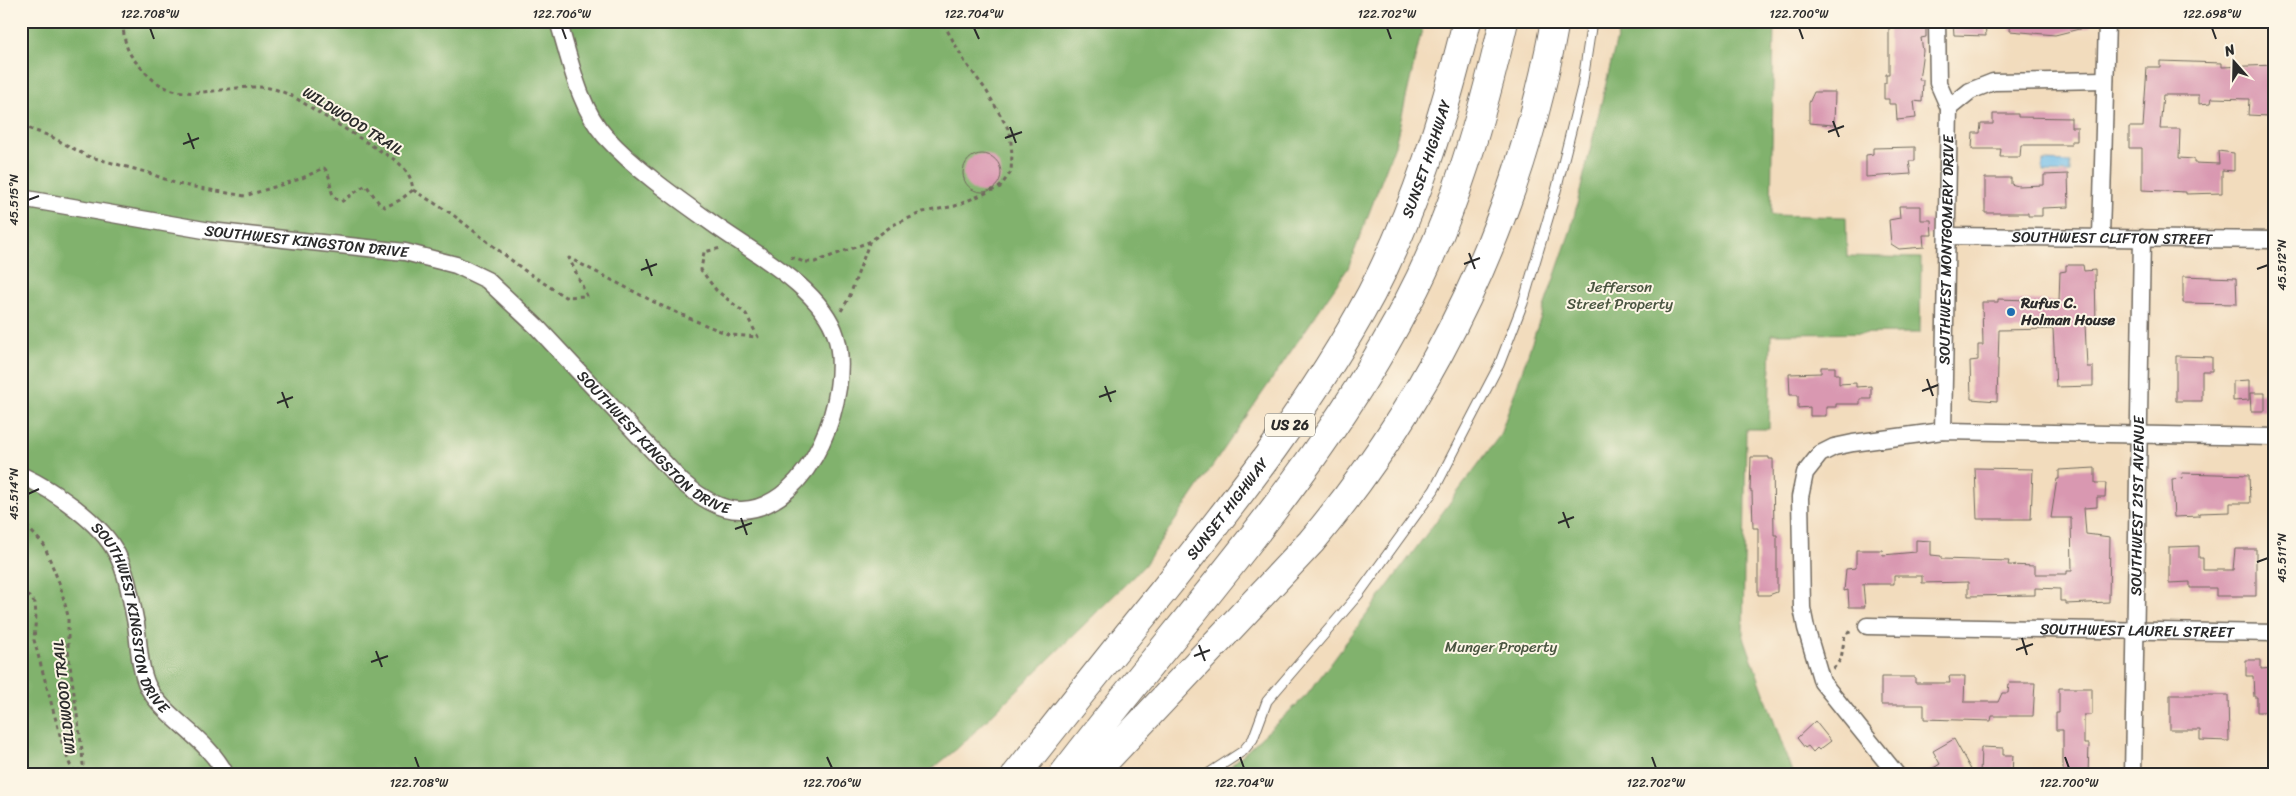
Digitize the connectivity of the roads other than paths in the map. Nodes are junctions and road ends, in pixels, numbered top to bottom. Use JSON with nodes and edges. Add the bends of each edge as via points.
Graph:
{"nodes":[{"id":1,"x":558,"y":21,"type":"edge"},
{"id":2,"x":1467,"y":21,"type":"edge"},
{"id":3,"x":1504,"y":21,"type":"edge"},
{"id":4,"x":1555,"y":21,"type":"edge"},
{"id":5,"x":1592,"y":21,"type":"edge"},
{"id":6,"x":1937,"y":21,"type":"edge"},
{"id":7,"x":2107,"y":21,"type":"edge"},
{"id":8,"x":2105,"y":80,"type":"junction"},
{"id":9,"x":1950,"y":108,"type":"junction"},
{"id":10,"x":21,"y":198,"type":"edge"},
{"id":11,"x":1948,"y":236,"type":"junction"},
{"id":12,"x":2101,"y":236,"type":"junction"},
{"id":13,"x":2142,"y":238,"type":"junction"},
{"id":14,"x":2275,"y":240,"type":"edge"},
{"id":15,"x":1943,"y":431,"type":"junction"},
{"id":16,"x":2137,"y":436,"type":"junction"},
{"id":17,"x":2275,"y":437,"type":"edge"},
{"id":18,"x":21,"y":475,"type":"edge"},
{"id":19,"x":1867,"y":626,"type":"road end"},
{"id":20,"x":2136,"y":631,"type":"junction"},
{"id":21,"x":2275,"y":633,"type":"edge"},
{"id":22,"x":226,"y":775,"type":"edge"},
{"id":23,"x":1016,"y":775,"type":"edge"},
{"id":24,"x":1063,"y":775,"type":"edge"},
{"id":25,"x":1092,"y":775,"type":"edge"},
{"id":26,"x":1206,"y":775,"type":"edge"},
{"id":27,"x":1897,"y":775,"type":"edge"},
{"id":28,"x":2133,"y":775,"type":"edge"}],
"edges":[{"from":1,"to":10,"type":"street","name":"SOUTHWEST KINGSTON DRIVE","via":[[583,98],[604,134],[628,158],[689,206],[790,278],[817,303],[832,324],[839,347],[840,374],[827,432],[795,484],[768,502],[741,511],[712,503],[682,482],[537,326],[487,280],[456,264],[405,252],[210,231]]},
{"from":2,"to":23,"type":"highway","name":"SUNSET HIGHWAY","number":"US 26","via":[[1450,91],[1430,153],[1394,246],[1370,295],[1314,391],[1200,545]]},
{"from":3,"to":24,"type":"highway","number":"US 26","via":[[1487,95],[1436,240],[1408,302],[1369,371],[1274,508]]},
{"from":4,"to":25,"type":"highway","via":[[1537,101],[1504,209],[1460,313],[1402,419],[1344,502],[1311,542]]},
{"from":5,"to":26,"type":"lane","via":[[1582,87],[1555,196],[1523,303],[1499,365],[1476,410],[1434,490],[1358,595],[1267,701],[1253,739],[1243,751]]},
{"from":6,"to":9,"type":"street","via":[[1938,83]]},
{"from":7,"to":8,"type":"street"},
{"from":8,"to":9,"type":"street","via":[[1993,82],[1970,91]]},
{"from":8,"to":12,"type":"street"},
{"from":9,"to":11,"type":"street","name":"SOUTHWEST MONTGOMERY DRIVE"},
{"from":11,"to":12,"type":"street","name":"SOUTHWEST CLIFTON STREET"},
{"from":11,"to":15,"type":"street","name":"SOUTHWEST MONTGOMERY DRIVE"},
{"from":12,"to":13,"type":"street","name":"SOUTHWEST CLIFTON STREET"},
{"from":13,"to":14,"type":"street","name":"SOUTHWEST CLIFTON STREET"},
{"from":13,"to":16,"type":"street","name":"SOUTHWEST 21ST AVENUE"},
{"from":15,"to":16,"type":"street"},
{"from":15,"to":27,"type":"street","via":[[1834,447],[1820,454],[1805,473],[1800,497],[1802,608],[1822,682]]},
{"from":16,"to":17,"type":"street"},
{"from":16,"to":20,"type":"street","name":"SOUTHWEST 21ST AVENUE"},
{"from":18,"to":22,"type":"street","name":"SOUTHWEST KINGSTON DRIVE","via":[[47,489],[88,520],[116,552],[130,594],[148,686],[157,701],[211,751]]},
{"from":19,"to":20,"type":"street","name":"SOUTHWEST LAUREL STREET"},
{"from":20,"to":21,"type":"street","name":"SOUTHWEST LAUREL STREET"},
{"from":20,"to":28,"type":"street","name":"SOUTHWEST 21ST AVENUE"}]}
